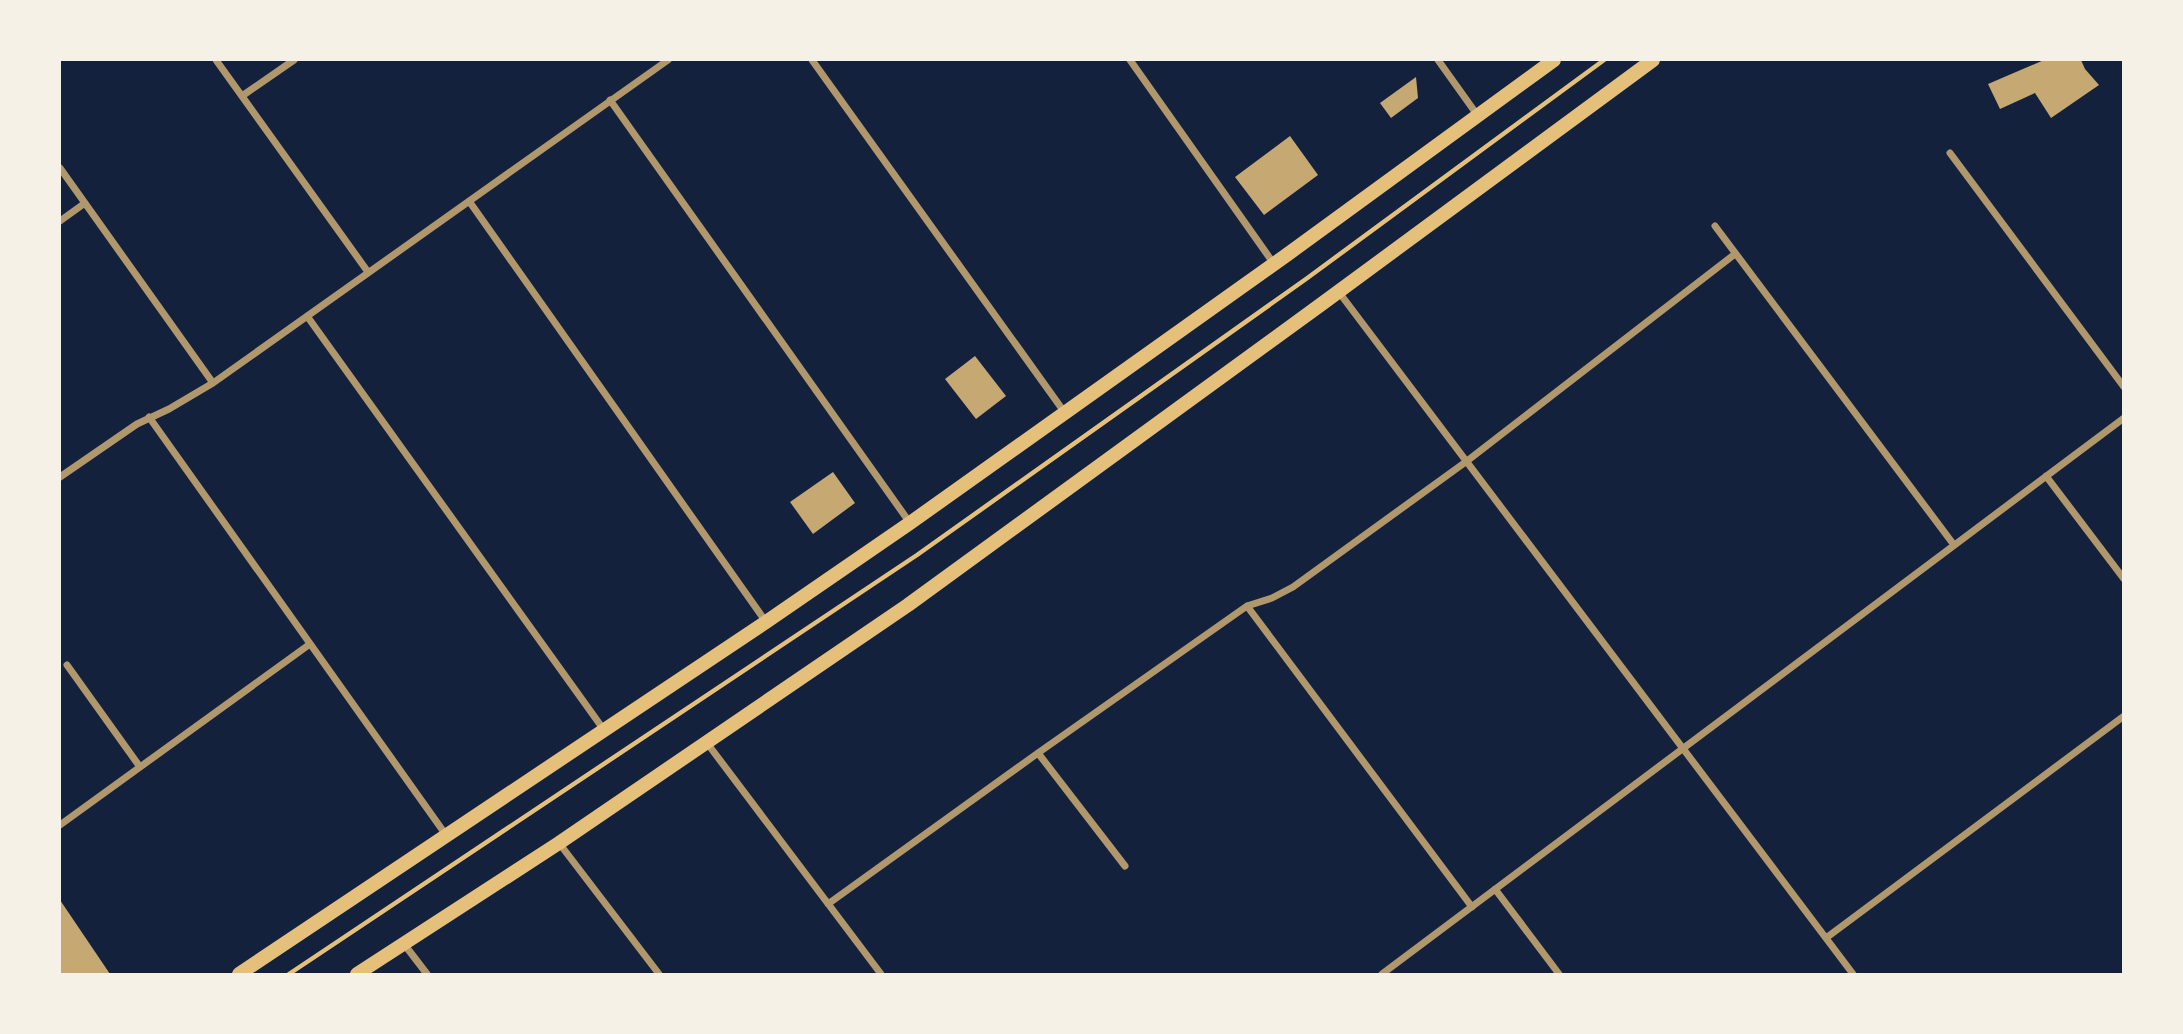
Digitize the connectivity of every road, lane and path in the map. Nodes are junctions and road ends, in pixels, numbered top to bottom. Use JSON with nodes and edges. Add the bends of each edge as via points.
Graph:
{"nodes":[{"id":1,"x":216,"y":60,"type":"edge"},
{"id":2,"x":294,"y":60,"type":"edge"},
{"id":3,"x":668,"y":60,"type":"edge"},
{"id":4,"x":812,"y":60,"type":"edge"},
{"id":5,"x":1130,"y":60,"type":"edge"},
{"id":6,"x":1438,"y":60,"type":"edge"},
{"id":7,"x":1554,"y":60,"type":"edge"},
{"id":8,"x":1653,"y":60,"type":"edge"},
{"id":9,"x":242,"y":96,"type":"junction"},
{"id":10,"x":610,"y":100,"type":"junction"},
{"id":11,"x":1479,"y":116,"type":"junction"},
{"id":12,"x":1950,"y":153,"type":"dead end"},
{"id":13,"x":60,"y":167,"type":"edge"},
{"id":14,"x":469,"y":201,"type":"junction"},
{"id":15,"x":85,"y":203,"type":"junction"},
{"id":16,"x":60,"y":221,"type":"edge"},
{"id":17,"x":1715,"y":226,"type":"dead end"},
{"id":18,"x":1735,"y":254,"type":"junction"},
{"id":19,"x":1274,"y":265,"type":"junction"},
{"id":20,"x":368,"y":272,"type":"junction"},
{"id":21,"x":1338,"y":291,"type":"junction"},
{"id":22,"x":307,"y":316,"type":"junction"},
{"id":23,"x":213,"y":383,"type":"junction"},
{"id":24,"x":2123,"y":387,"type":"edge"},
{"id":25,"x":1065,"y":413,"type":"junction"},
{"id":26,"x":149,"y":417,"type":"junction"},
{"id":27,"x":2123,"y":418,"type":"edge"},
{"id":28,"x":1467,"y":461,"type":"junction"},
{"id":29,"x":2046,"y":476,"type":"junction"},
{"id":30,"x":60,"y":477,"type":"edge"},
{"id":31,"x":910,"y":523,"type":"junction"},
{"id":32,"x":1954,"y":545,"type":"junction"},
{"id":33,"x":2123,"y":579,"type":"edge"},
{"id":34,"x":1247,"y":606,"type":"junction"},
{"id":35,"x":766,"y":622,"type":"junction"},
{"id":36,"x":310,"y":644,"type":"junction"},
{"id":37,"x":67,"y":665,"type":"dead end"},
{"id":38,"x":2123,"y":716,"type":"edge"},
{"id":39,"x":605,"y":730,"type":"junction"},
{"id":40,"x":707,"y":743,"type":"junction"},
{"id":41,"x":1683,"y":748,"type":"junction"},
{"id":42,"x":1038,"y":753,"type":"junction"},
{"id":43,"x":140,"y":767,"type":"junction"},
{"id":44,"x":60,"y":825,"type":"edge"},
{"id":45,"x":446,"y":835,"type":"junction"},
{"id":46,"x":559,"y":843,"type":"junction"},
{"id":47,"x":1125,"y":866,"type":"dead end"},
{"id":48,"x":1495,"y":889,"type":"junction"},
{"id":49,"x":828,"y":904,"type":"junction"},
{"id":50,"x":1472,"y":907,"type":"junction"},
{"id":51,"x":1826,"y":938,"type":"junction"},
{"id":52,"x":404,"y":944,"type":"junction"},
{"id":53,"x":239,"y":975,"type":"edge"},
{"id":54,"x":357,"y":975,"type":"edge"},
{"id":55,"x":427,"y":975,"type":"edge"},
{"id":56,"x":659,"y":975,"type":"edge"},
{"id":57,"x":881,"y":975,"type":"edge"},
{"id":58,"x":1382,"y":975,"type":"edge"},
{"id":59,"x":1559,"y":975,"type":"edge"},
{"id":60,"x":1853,"y":975,"type":"edge"}],
"edges":[{"from":1,"to":9,"type":"street"},
{"from":2,"to":9,"type":"street"},
{"from":3,"to":10,"type":"street"},
{"from":4,"to":25,"type":"street"},
{"from":5,"to":19,"type":"street"},
{"from":6,"to":11,"type":"street"},
{"from":7,"to":11,"type":"main road"},
{"from":8,"to":21,"type":"main road"},
{"from":9,"to":20,"type":"street"},
{"from":10,"to":14,"type":"street"},
{"from":10,"to":31,"type":"street"},
{"from":11,"to":19,"type":"main road"},
{"from":12,"to":24,"type":"street"},
{"from":13,"to":15,"type":"street"},
{"from":14,"to":20,"type":"street"},
{"from":14,"to":35,"type":"street"},
{"from":15,"to":16,"type":"street"},
{"from":15,"to":23,"type":"street"},
{"from":17,"to":18,"type":"street"},
{"from":18,"to":28,"type":"street"},
{"from":18,"to":32,"type":"street"},
{"from":19,"to":25,"type":"main road"},
{"from":20,"to":22,"type":"street"},
{"from":21,"to":28,"type":"street"},
{"from":21,"to":40,"type":"main road","via":[[908,605]]},
{"from":22,"to":23,"type":"street"},
{"from":22,"to":39,"type":"street"},
{"from":23,"to":26,"type":"street"},
{"from":25,"to":31,"type":"main road"},
{"from":26,"to":30,"type":"street"},
{"from":26,"to":36,"type":"street"},
{"from":27,"to":29,"type":"street"},
{"from":28,"to":34,"type":"street","via":[[1293,587]]},
{"from":28,"to":41,"type":"street"},
{"from":29,"to":32,"type":"street"},
{"from":29,"to":33,"type":"street"},
{"from":31,"to":35,"type":"main road"},
{"from":32,"to":41,"type":"street"},
{"from":34,"to":42,"type":"street"},
{"from":34,"to":50,"type":"street"},
{"from":35,"to":39,"type":"main road"},
{"from":36,"to":43,"type":"street"},
{"from":36,"to":45,"type":"street"},
{"from":37,"to":43,"type":"street"},
{"from":38,"to":51,"type":"street"},
{"from":39,"to":45,"type":"main road"},
{"from":40,"to":46,"type":"main road"},
{"from":40,"to":49,"type":"street"},
{"from":41,"to":48,"type":"street"},
{"from":41,"to":51,"type":"street"},
{"from":42,"to":47,"type":"street"},
{"from":42,"to":49,"type":"street"},
{"from":43,"to":44,"type":"street"},
{"from":45,"to":53,"type":"main road"},
{"from":46,"to":52,"type":"main road"},
{"from":46,"to":56,"type":"street"},
{"from":48,"to":50,"type":"street"},
{"from":48,"to":59,"type":"street"},
{"from":49,"to":57,"type":"street"},
{"from":50,"to":58,"type":"street"},
{"from":51,"to":60,"type":"street"},
{"from":52,"to":54,"type":"main road"},
{"from":52,"to":55,"type":"street"}]}
